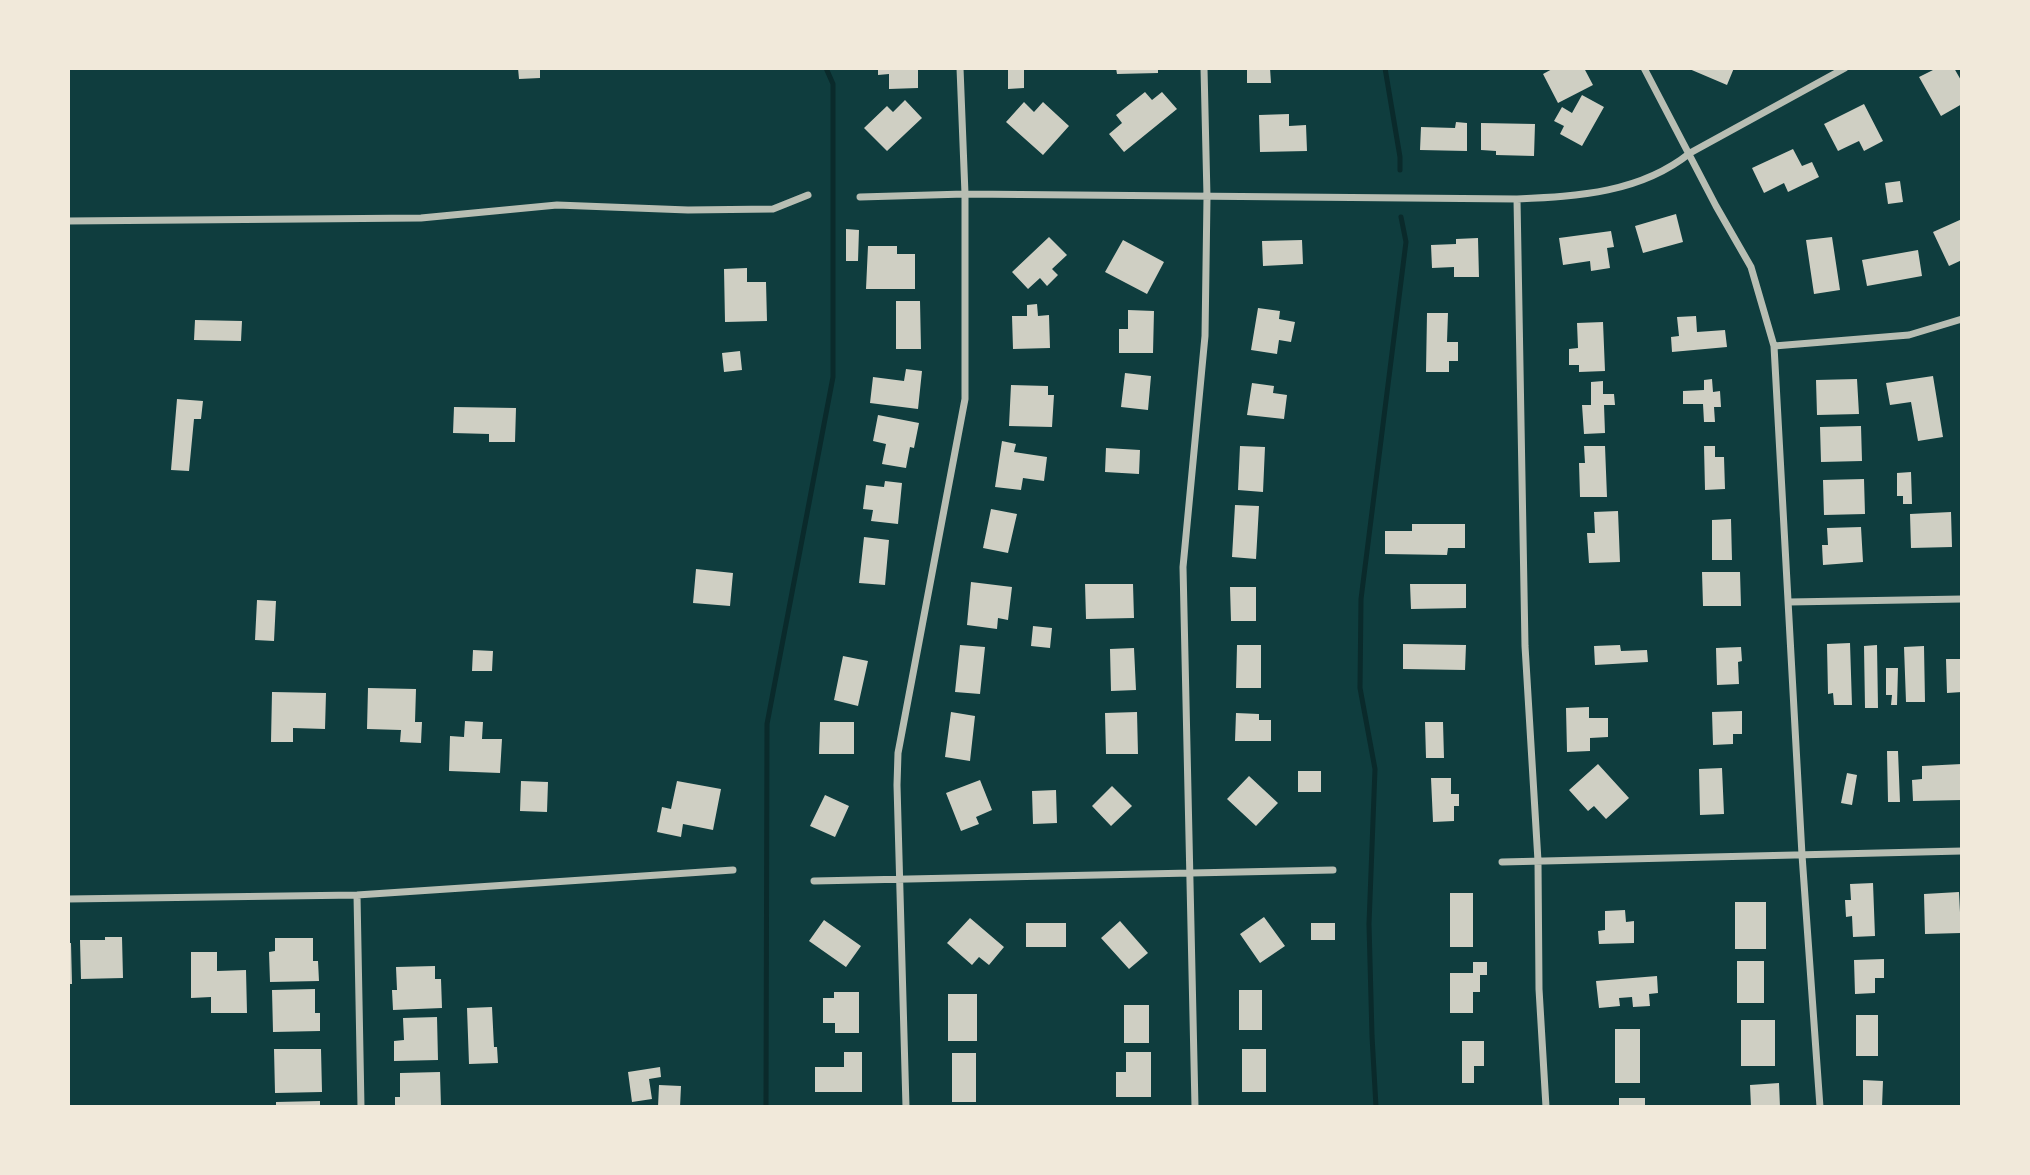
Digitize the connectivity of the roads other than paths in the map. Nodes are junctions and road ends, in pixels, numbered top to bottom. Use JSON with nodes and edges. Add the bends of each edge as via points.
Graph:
{"nodes":[{"id":1,"x":960,"y":68,"type":"edge"},
{"id":2,"x":1204,"y":68,"type":"edge"},
{"id":3,"x":1644,"y":68,"type":"edge"},
{"id":4,"x":1845,"y":68,"type":"edge"},
{"id":5,"x":1690,"y":153,"type":"junction"},
{"id":6,"x":965,"y":194,"type":"junction"},
{"id":7,"x":808,"y":195,"type":"dead end"},
{"id":8,"x":860,"y":197,"type":"dead end"},
{"id":9,"x":1207,"y":197,"type":"junction"},
{"id":10,"x":1517,"y":199,"type":"junction"},
{"id":11,"x":68,"y":221,"type":"edge"},
{"id":12,"x":1962,"y":319,"type":"edge"},
{"id":13,"x":1774,"y":346,"type":"junction"},
{"id":14,"x":1962,"y":599,"type":"edge"},
{"id":15,"x":1789,"y":602,"type":"junction"},
{"id":16,"x":1962,"y":851,"type":"edge"},
{"id":17,"x":1802,"y":855,"type":"junction"},
{"id":18,"x":1538,"y":861,"type":"junction"},
{"id":19,"x":1502,"y":862,"type":"dead end"},
{"id":20,"x":733,"y":870,"type":"dead end"},
{"id":21,"x":1333,"y":870,"type":"dead end"},
{"id":22,"x":1190,"y":873,"type":"junction"},
{"id":23,"x":899,"y":880,"type":"junction"},
{"id":24,"x":814,"y":881,"type":"dead end"},
{"id":25,"x":357,"y":895,"type":"junction"},
{"id":26,"x":68,"y":899,"type":"edge"},
{"id":27,"x":361,"y":1107,"type":"edge"},
{"id":28,"x":906,"y":1107,"type":"edge"},
{"id":29,"x":1195,"y":1107,"type":"edge"},
{"id":30,"x":1546,"y":1107,"type":"edge"},
{"id":31,"x":1820,"y":1107,"type":"edge"}],
"edges":[{"from":1,"to":6,"type":"street"},
{"from":2,"to":9,"type":"street"},
{"from":3,"to":5,"type":"street"},
{"from":4,"to":5,"type":"street"},
{"from":5,"to":10,"type":"street","via":[[1672,168],[1622,187],[1586,195]]},
{"from":5,"to":13,"type":"street","via":[[1751,267]]},
{"from":6,"to":8,"type":"street"},
{"from":6,"to":9,"type":"street"},
{"from":6,"to":23,"type":"street","via":[[965,399],[898,753]]},
{"from":7,"to":11,"type":"street","via":[[773,209],[557,205],[421,218]]},
{"from":9,"to":10,"type":"street"},
{"from":9,"to":22,"type":"street","via":[[1205,336],[1183,568]]},
{"from":10,"to":18,"type":"street","via":[[1525,646]]},
{"from":12,"to":13,"type":"street","via":[[1909,335]]},
{"from":13,"to":15,"type":"street"},
{"from":14,"to":15,"type":"street"},
{"from":15,"to":17,"type":"street"},
{"from":16,"to":17,"type":"street"},
{"from":17,"to":18,"type":"street"},
{"from":17,"to":31,"type":"street"},
{"from":18,"to":19,"type":"street"},
{"from":18,"to":30,"type":"street","via":[[1538,989]]},
{"from":20,"to":25,"type":"street"},
{"from":21,"to":22,"type":"street"},
{"from":22,"to":23,"type":"street"},
{"from":22,"to":29,"type":"street"},
{"from":23,"to":24,"type":"street"},
{"from":23,"to":28,"type":"street"},
{"from":25,"to":26,"type":"street"},
{"from":25,"to":27,"type":"street"}]}
